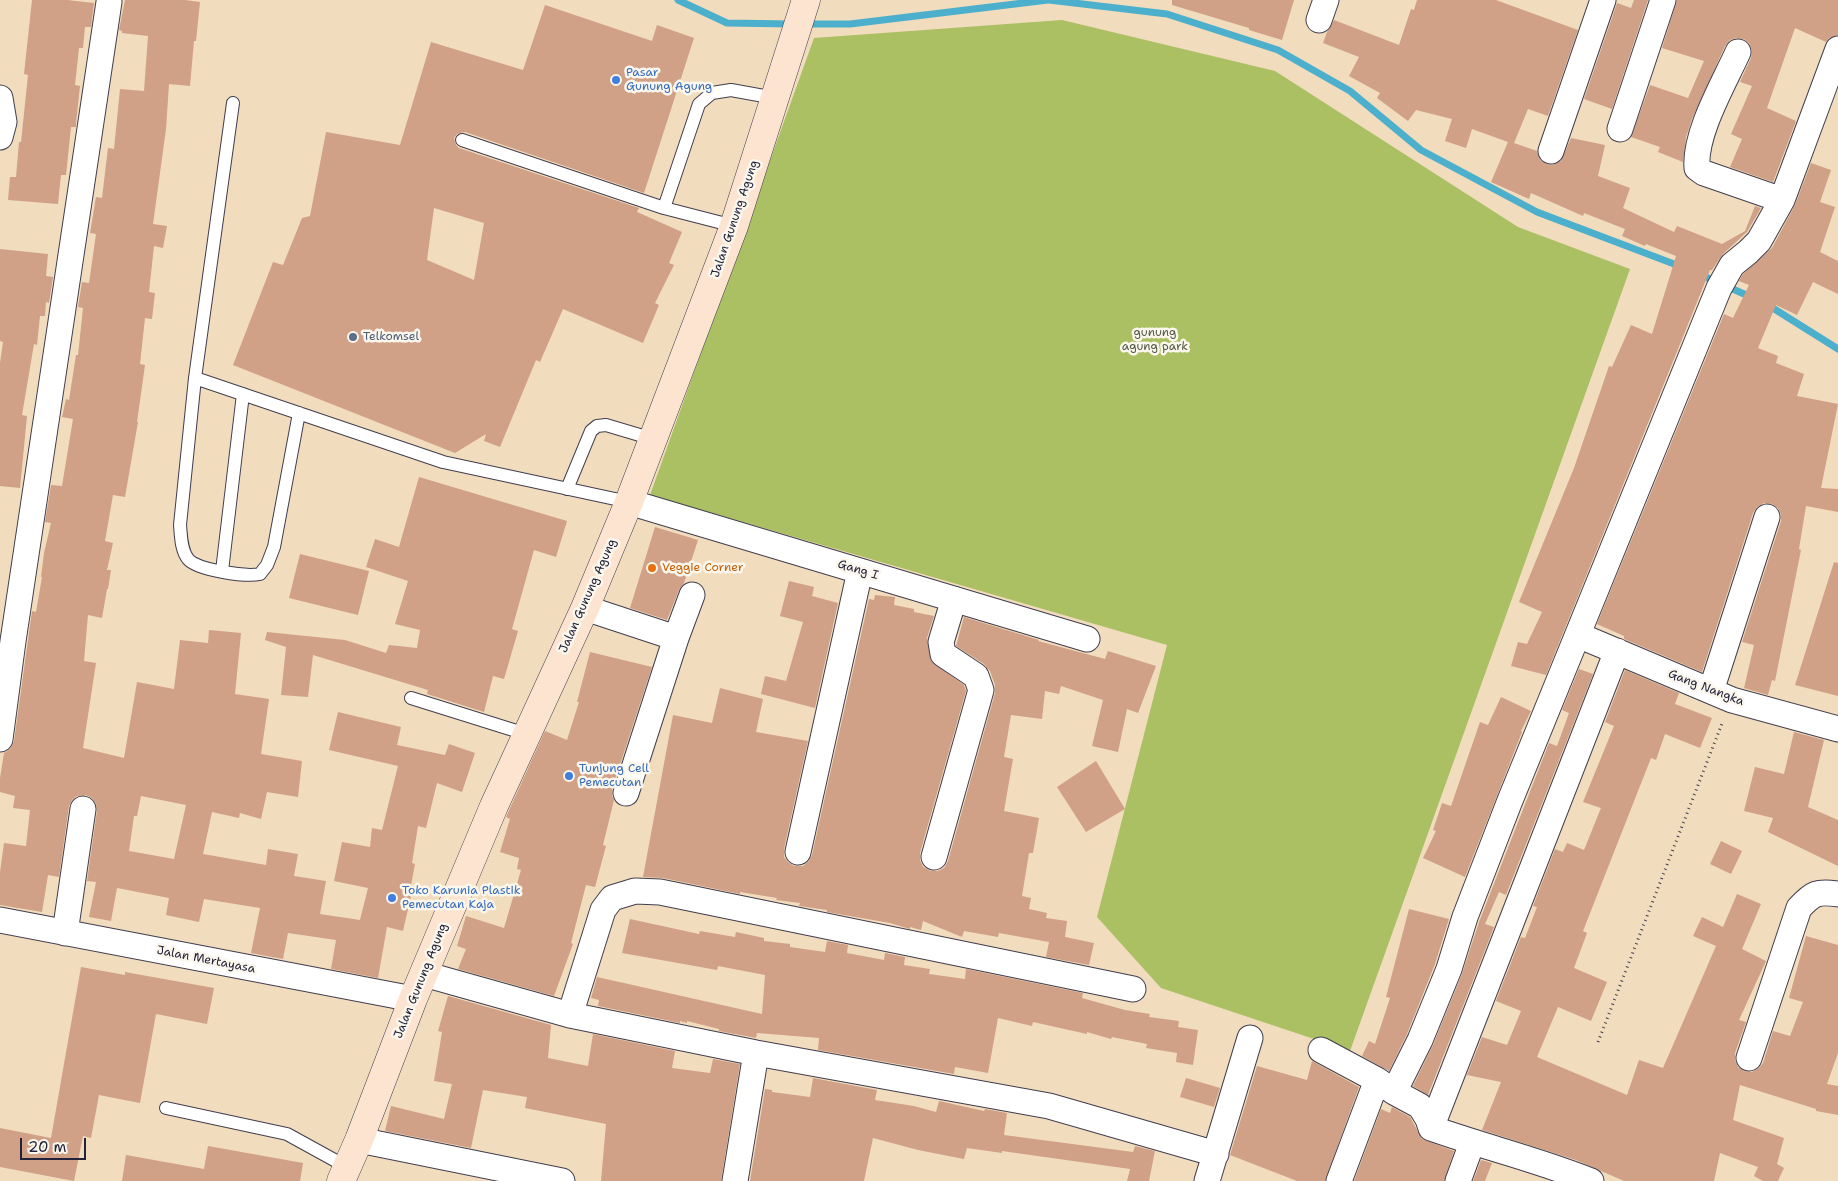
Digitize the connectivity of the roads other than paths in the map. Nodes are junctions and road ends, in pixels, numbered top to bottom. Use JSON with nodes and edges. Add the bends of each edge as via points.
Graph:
{"nodes":[{"id":1,"x":1603,"y":0,"type":"edge"},
{"id":2,"x":1663,"y":0,"type":"edge"},
{"id":3,"x":110,"y":2,"type":"dead end"},
{"id":4,"x":801,"y":14,"type":"edge"},
{"id":5,"x":1838,"y":49,"type":"edge"},
{"id":6,"x":1738,"y":52,"type":"dead end"},
{"id":7,"x":0,"y":98,"type":"edge"},
{"id":8,"x":775,"y":98,"type":"junction"},
{"id":9,"x":233,"y":103,"type":"dead end"},
{"id":10,"x":1620,"y":129,"type":"dead end"},
{"id":11,"x":0,"y":137,"type":"edge"},
{"id":12,"x":462,"y":140,"type":"dead end"},
{"id":13,"x":1551,"y":151,"type":"dead end"},
{"id":14,"x":1782,"y":200,"type":"junction"},
{"id":15,"x":664,"y":208,"type":"junction"},
{"id":16,"x":734,"y":226,"type":"junction"},
{"id":17,"x":195,"y":378,"type":"junction"},
{"id":18,"x":243,"y":394,"type":"junction"},
{"id":19,"x":299,"y":413,"type":"junction"},
{"id":20,"x":653,"y":439,"type":"junction"},
{"id":21,"x":567,"y":489,"type":"junction"},
{"id":22,"x":629,"y":502,"type":"junction"},
{"id":23,"x":1767,"y":517,"type":"dead end"},
{"id":24,"x":222,"y":570,"type":"junction"},
{"id":25,"x":860,"y":571,"type":"junction"},
{"id":26,"x":692,"y":595,"type":"dead end"},
{"id":27,"x":954,"y":599,"type":"junction"},
{"id":28,"x":585,"y":608,"type":"junction"},
{"id":29,"x":1578,"y":635,"type":"junction"},
{"id":30,"x":676,"y":638,"type":"junction"},
{"id":31,"x":1087,"y":639,"type":"dead end"},
{"id":32,"x":1617,"y":651,"type":"junction"},
{"id":33,"x":1721,"y":696,"type":"junction"},
{"id":34,"x":411,"y":698,"type":"dead end"},
{"id":35,"x":1838,"y":730,"type":"edge"},
{"id":36,"x":526,"y":734,"type":"junction"},
{"id":37,"x":0,"y":739,"type":"edge"},
{"id":38,"x":626,"y":793,"type":"dead end"},
{"id":39,"x":83,"y":809,"type":"dead end"},
{"id":40,"x":798,"y":852,"type":"dead end"},
{"id":41,"x":934,"y":857,"type":"dead end"},
{"id":42,"x":1838,"y":894,"type":"edge"},
{"id":43,"x":0,"y":920,"type":"edge"},
{"id":44,"x":66,"y":933,"type":"junction"},
{"id":45,"x":424,"y":974,"type":"junction"},
{"id":46,"x":1133,"y":989,"type":"dead end"},
{"id":47,"x":413,"y":999,"type":"junction"},
{"id":48,"x":570,"y":1015,"type":"junction"},
{"id":49,"x":1250,"y":1038,"type":"dead end"},
{"id":50,"x":1322,"y":1050,"type":"dead end"},
{"id":51,"x":756,"y":1053,"type":"junction"},
{"id":52,"x":1749,"y":1058,"type":"dead end"},
{"id":53,"x":1386,"y":1086,"type":"junction"},
{"id":54,"x":166,"y":1108,"type":"dead end"},
{"id":55,"x":1431,"y":1128,"type":"junction"},
{"id":56,"x":359,"y":1140,"type":"junction"},
{"id":57,"x":1472,"y":1143,"type":"junction"},
{"id":58,"x":1216,"y":1154,"type":"junction"},
{"id":59,"x":344,"y":1174,"type":"edge"},
{"id":60,"x":562,"y":1181,"type":"edge"},
{"id":61,"x":735,"y":1181,"type":"edge"},
{"id":62,"x":1207,"y":1181,"type":"edge"},
{"id":63,"x":1339,"y":1181,"type":"edge"},
{"id":64,"x":1458,"y":1181,"type":"edge"},
{"id":65,"x":1591,"y":1181,"type":"edge"}],
"edges":[{"from":1,"to":13,"type":"street"},
{"from":2,"to":10,"type":"street"},
{"from":3,"to":37,"type":"street","via":[[12,641]]},
{"from":4,"to":8,"type":"main road","name":"Jalan Gunung Agung"},
{"from":5,"to":14,"type":"street"},
{"from":6,"to":14,"type":"street","via":[[1700,136],[1697,168]]},
{"from":7,"to":11,"type":"street","via":[[4,122]]},
{"from":8,"to":15,"type":"lane","via":[[731,90],[712,93],[699,104]]},
{"from":8,"to":16,"type":"main road","name":"Jalan Gunung Agung"},
{"from":9,"to":17,"type":"lane"},
{"from":12,"to":15,"type":"lane"},
{"from":14,"to":29,"type":"street","via":[[1758,241],[1732,265],[1719,288]]},
{"from":15,"to":16,"type":"lane"},
{"from":16,"to":20,"type":"main road","name":"Jalan Gunung Agung"},
{"from":17,"to":18,"type":"lane"},
{"from":17,"to":24,"type":"lane","via":[[180,525],[182,548],[197,566]]},
{"from":18,"to":19,"type":"lane"},
{"from":18,"to":24,"type":"lane"},
{"from":19,"to":21,"type":"lane","via":[[443,462]]},
{"from":19,"to":24,"type":"lane","via":[[274,547],[267,565],[260,574],[250,576]]},
{"from":20,"to":21,"type":"lane","via":[[606,425],[597,426],[591,431]]},
{"from":20,"to":22,"type":"main road","name":"Jalan Gunung Agung"},
{"from":21,"to":22,"type":"lane"},
{"from":22,"to":25,"type":"street","name":"Gang I"},
{"from":22,"to":28,"type":"main road","name":"Jalan Gunung Agung"},
{"from":23,"to":33,"type":"street"},
{"from":25,"to":27,"type":"street","name":"Gang I"},
{"from":25,"to":40,"type":"street"},
{"from":26,"to":30,"type":"street"},
{"from":27,"to":31,"type":"street","name":"Gang I"},
{"from":27,"to":41,"type":"street","via":[[941,642],[943,654],[976,676],[981,690]]},
{"from":28,"to":30,"type":"street"},
{"from":28,"to":36,"type":"main road","name":"Jalan Gunung Agung"},
{"from":29,"to":32,"type":"street","name":"Gang Nangka"},
{"from":29,"to":53,"type":"street","via":[[1509,803],[1420,1040]]},
{"from":30,"to":38,"type":"street"},
{"from":32,"to":33,"type":"street","name":"Gang Nangka"},
{"from":32,"to":55,"type":"street"},
{"from":33,"to":35,"type":"street","name":"Gang Nangka"},
{"from":34,"to":36,"type":"lane"},
{"from":36,"to":45,"type":"main road","name":"Jalan Gunung Agung"},
{"from":39,"to":44,"type":"street"},
{"from":42,"to":52,"type":"street","via":[[1825,892],[1810,896],[1799,908]]},
{"from":43,"to":44,"type":"street","name":"Jalan Mertayasa"},
{"from":44,"to":47,"type":"street","name":"Jalan Mertayasa"},
{"from":45,"to":47,"type":"main road","name":"Jalan Gunung Agung"},
{"from":45,"to":48,"type":"street"},
{"from":46,"to":48,"type":"street","via":[[669,894],[635,891],[612,898],[603,910]]},
{"from":47,"to":56,"type":"main road","name":"Jalan Gunung Agung"},
{"from":48,"to":51,"type":"street"},
{"from":49,"to":58,"type":"street"},
{"from":50,"to":53,"type":"street"},
{"from":51,"to":58,"type":"street","via":[[1049,1106]]},
{"from":51,"to":61,"type":"street"},
{"from":53,"to":55,"type":"street","via":[[1420,1106]]},
{"from":53,"to":63,"type":"street"},
{"from":54,"to":59,"type":"lane","via":[[287,1134]]},
{"from":55,"to":57,"type":"street"},
{"from":56,"to":59,"type":"main road","name":"Jalan Gunung Agung"},
{"from":56,"to":60,"type":"street"},
{"from":57,"to":64,"type":"street"},
{"from":57,"to":65,"type":"street"},
{"from":58,"to":62,"type":"street"}]}
